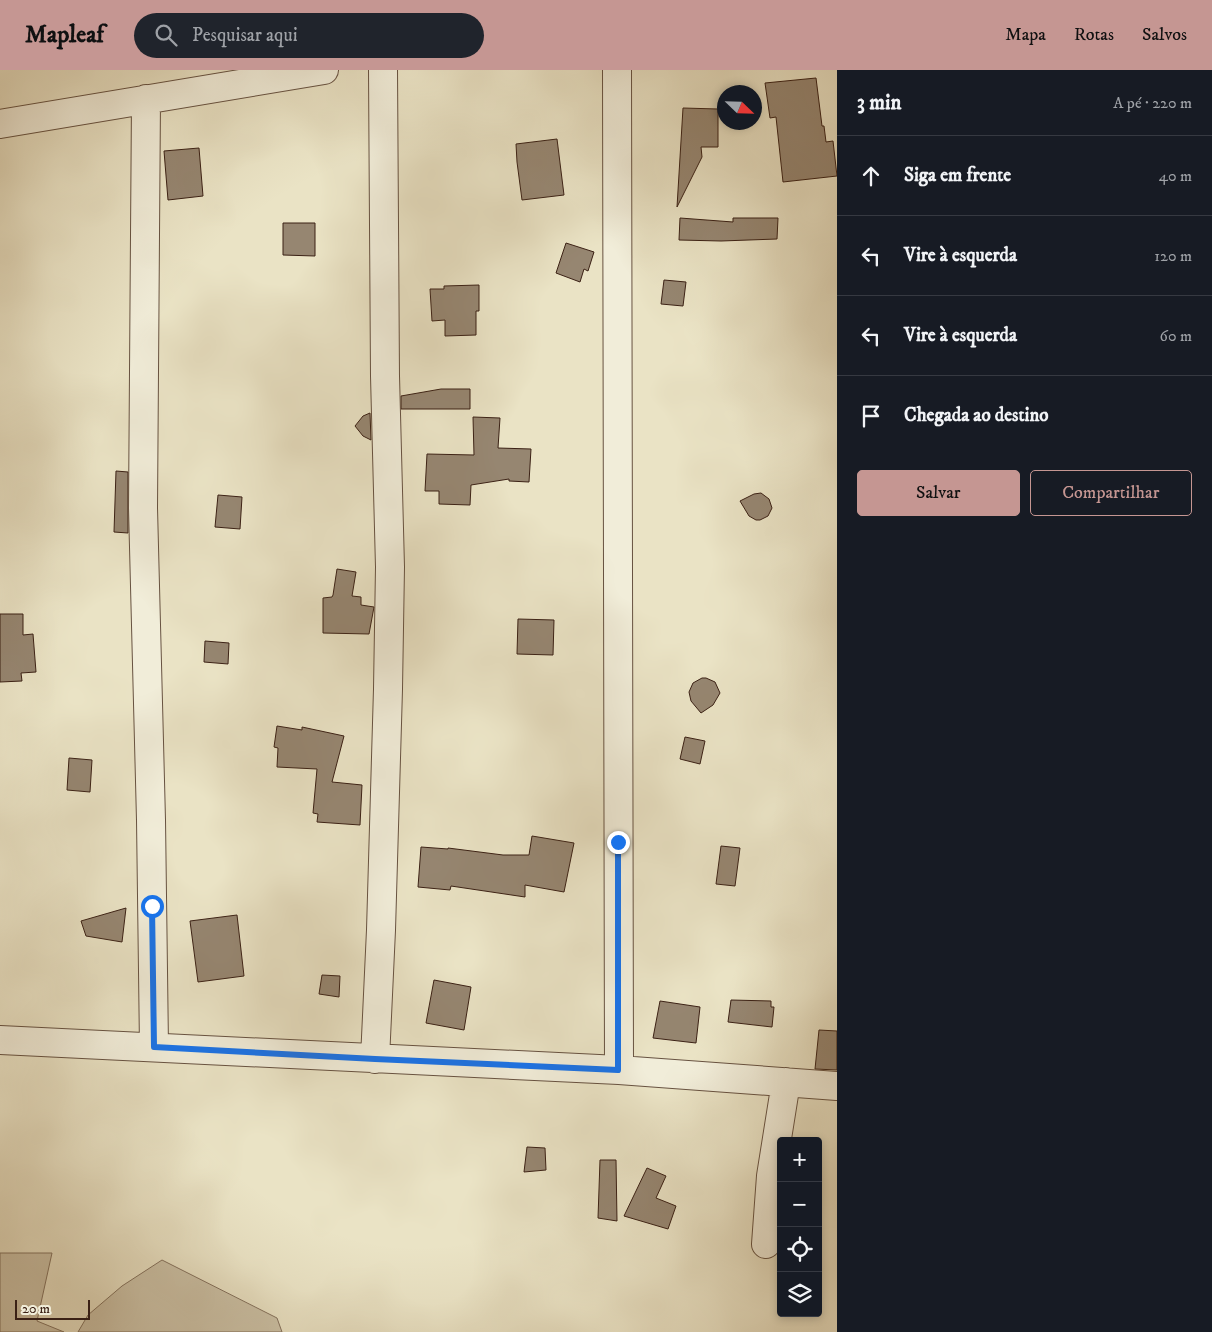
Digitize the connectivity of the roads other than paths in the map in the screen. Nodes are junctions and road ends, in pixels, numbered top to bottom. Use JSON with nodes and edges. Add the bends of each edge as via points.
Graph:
{"nodes":[{"id":1,"x":324,"y":70,"type":"edge"},
{"id":2,"x":382,"y":70,"type":"edge"},
{"id":3,"x":617,"y":70,"type":"edge"},
{"id":4,"x":146,"y":100,"type":"junction"},
{"id":5,"x":0,"y":124,"type":"edge"},
{"id":6,"x":0,"y":1040,"type":"edge"},
{"id":7,"x":154,"y":1047,"type":"junction"},
{"id":8,"x":375,"y":1059,"type":"junction"},
{"id":9,"x":618,"y":1070,"type":"junction"},
{"id":10,"x":786,"y":1082,"type":"junction"},
{"id":11,"x":837,"y":1086,"type":"edge"},
{"id":12,"x":766,"y":1244,"type":"dead end"}],
"edges":[{"from":1,"to":4,"type":"street"},
{"from":2,"to":8,"type":"street","via":[[390,567]]},
{"from":3,"to":9,"type":"street"},
{"from":4,"to":5,"type":"street"},
{"from":4,"to":7,"type":"street","via":[[143,508]]},
{"from":6,"to":7,"type":"street"},
{"from":7,"to":8,"type":"street"},
{"from":8,"to":9,"type":"street"},
{"from":9,"to":10,"type":"street"},
{"from":10,"to":11,"type":"street"},
{"from":10,"to":12,"type":"street","via":[[771,1176]]}]}
